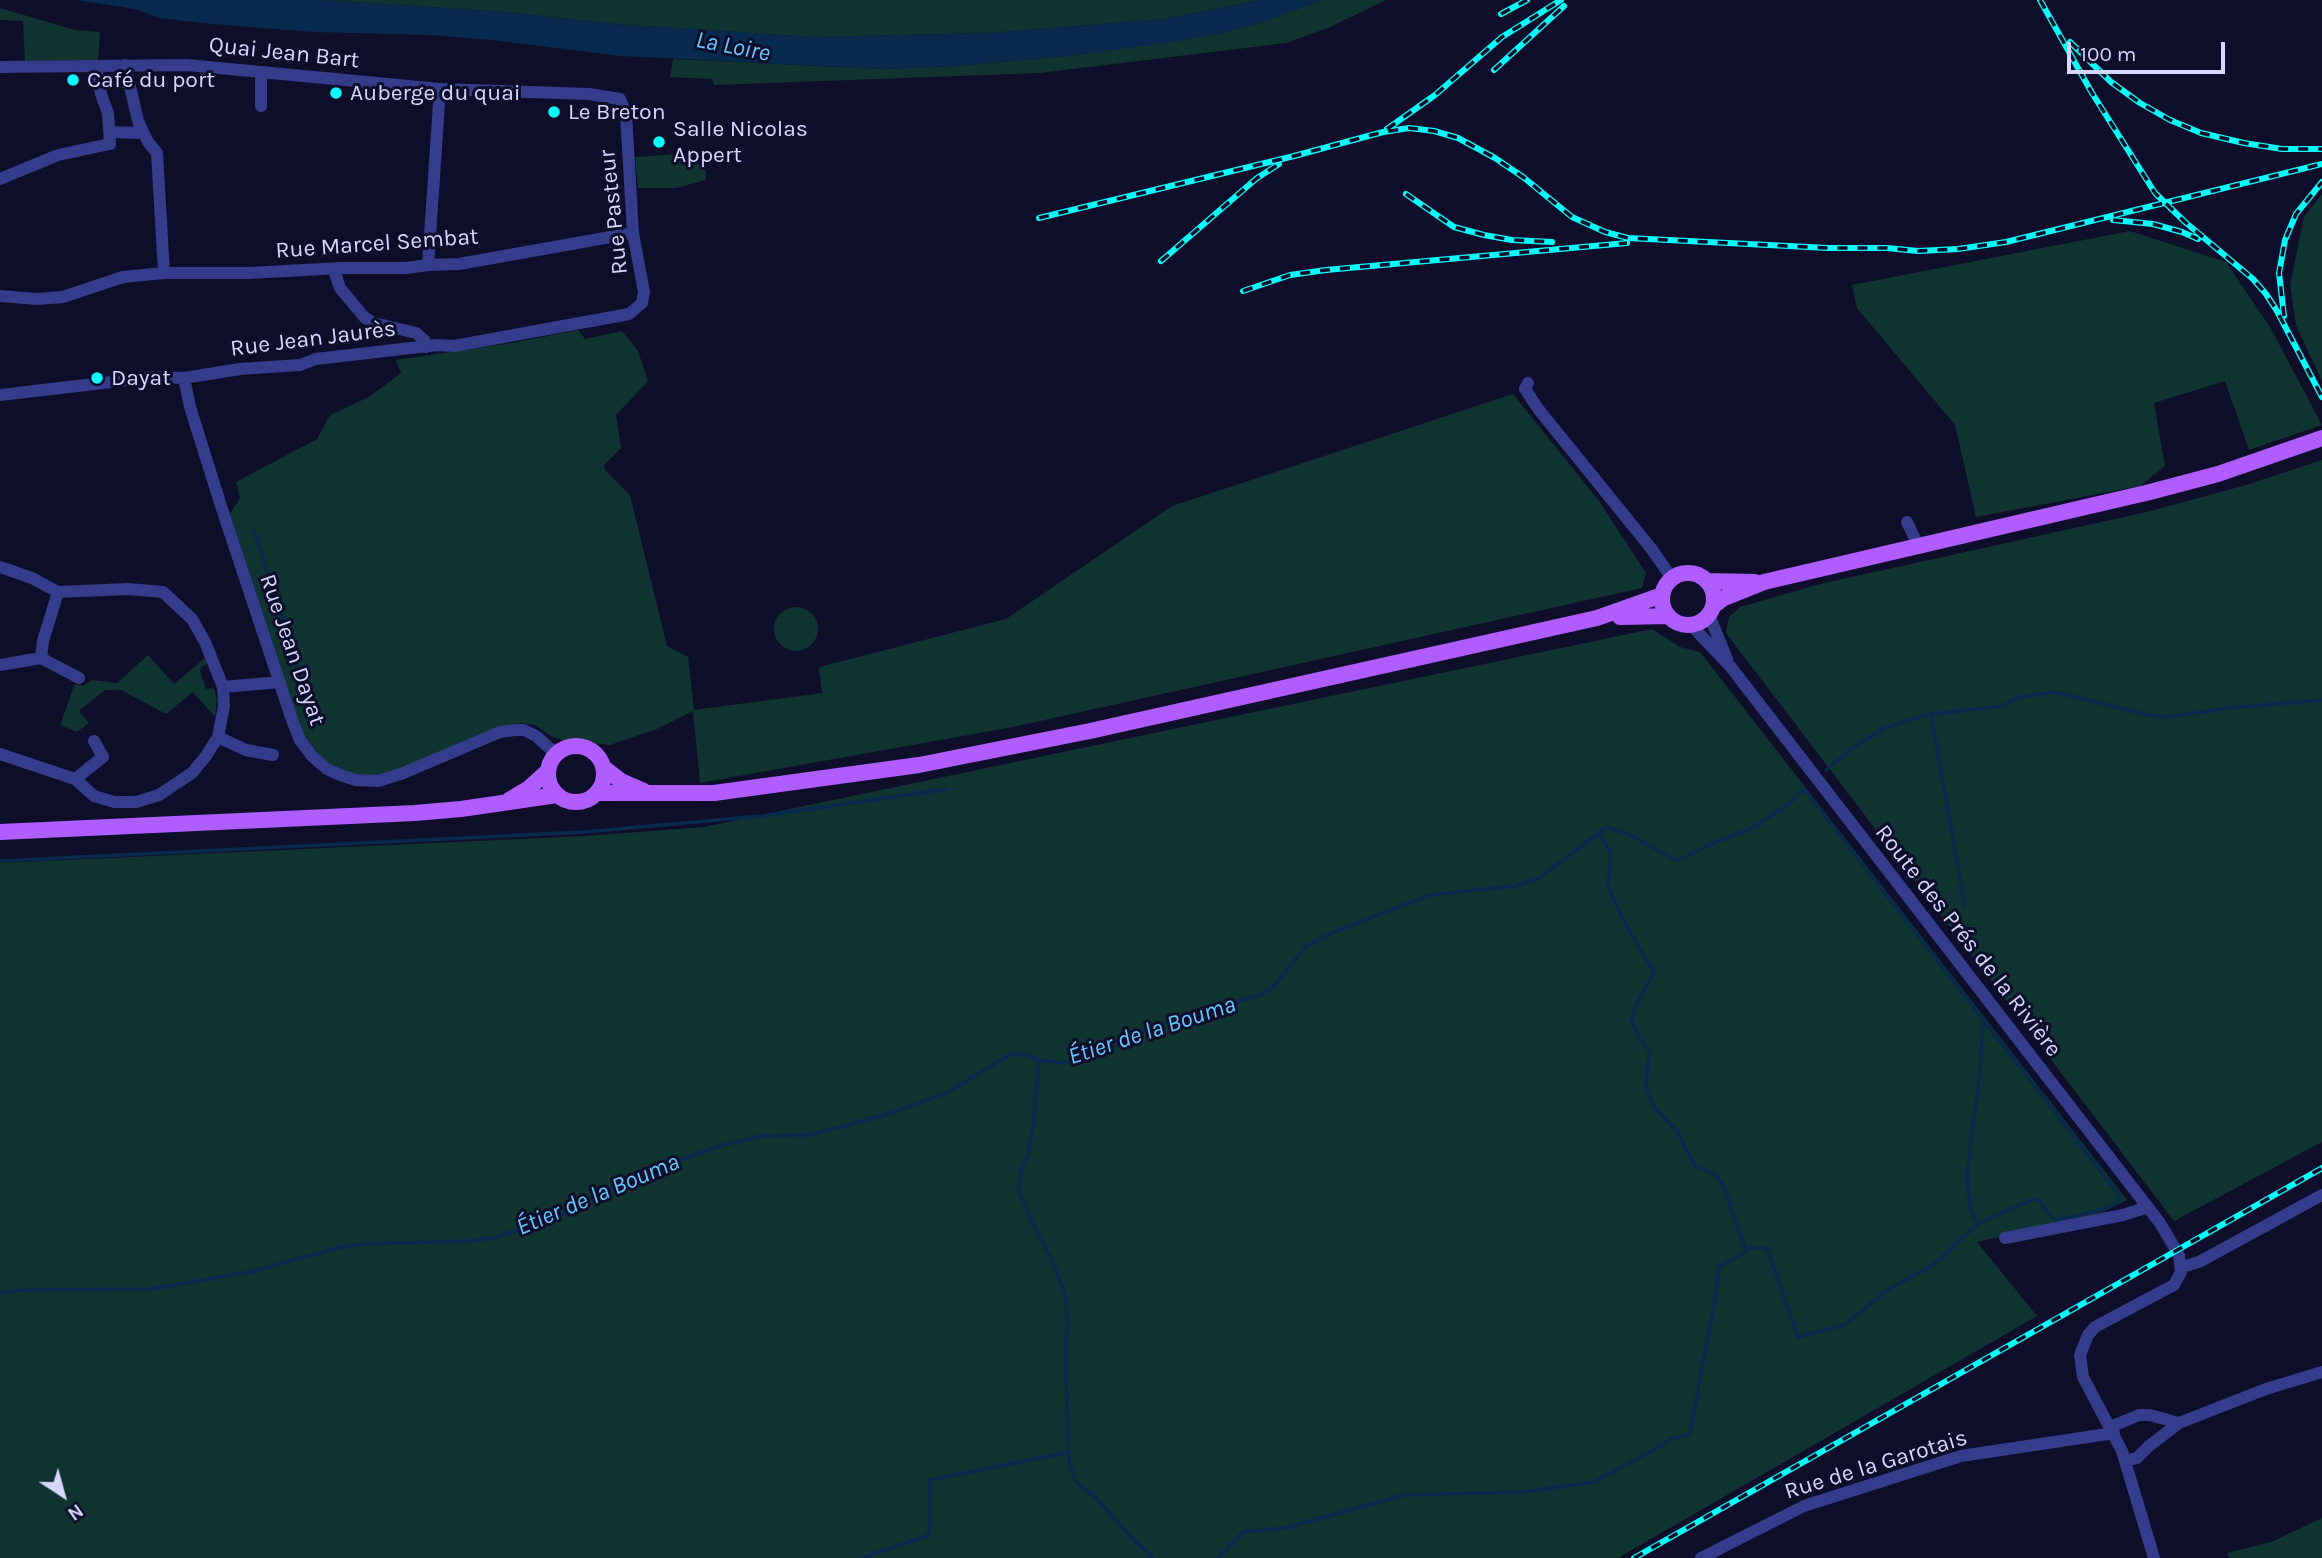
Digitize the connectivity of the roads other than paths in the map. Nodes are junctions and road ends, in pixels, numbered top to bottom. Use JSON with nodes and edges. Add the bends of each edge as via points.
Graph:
{"nodes":[{"id":1,"x":125,"y":65,"type":"junction"},
{"id":2,"x":96,"y":66,"type":"junction"},
{"id":3,"x":0,"y":67,"type":"edge"},
{"id":4,"x":261,"y":73,"type":"junction"},
{"id":5,"x":440,"y":89,"type":"junction"},
{"id":6,"x":620,"y":99,"type":"joint"},
{"id":7,"x":261,"y":106,"type":"dead end"},
{"id":8,"x":143,"y":133,"type":"junction"},
{"id":9,"x":110,"y":138,"type":"junction"},
{"id":10,"x":0,"y":179,"type":"edge"},
{"id":11,"x":633,"y":233,"type":"junction"},
{"id":12,"x":428,"y":265,"type":"junction"},
{"id":13,"x":334,"y":270,"type":"junction"},
{"id":14,"x":164,"y":273,"type":"junction"},
{"id":15,"x":0,"y":296,"type":"edge"},
{"id":16,"x":629,"y":314,"type":"joint"},
{"id":17,"x":426,"y":347,"type":"junction"},
{"id":18,"x":184,"y":378,"type":"junction"},
{"id":19,"x":1528,"y":383,"type":"dead end"},
{"id":20,"x":0,"y":395,"type":"edge"},
{"id":21,"x":2322,"y":438,"type":"edge"},
{"id":22,"x":1907,"y":522,"type":"dead end"},
{"id":23,"x":1918,"y":545,"type":"junction"},
{"id":24,"x":0,"y":567,"type":"edge"},
{"id":25,"x":1672,"y":578,"type":"junction"},
{"id":26,"x":1707,"y":581,"type":"junction"},
{"id":27,"x":1764,"y":582,"type":"junction"},
{"id":28,"x":58,"y":593,"type":"junction"},
{"id":29,"x":1662,"y":596,"type":"junction"},
{"id":30,"x":1711,"y":611,"type":"junction"},
{"id":31,"x":1668,"y":616,"type":"junction"},
{"id":32,"x":1597,"y":618,"type":"junction"},
{"id":33,"x":1691,"y":625,"type":"junction"},
{"id":34,"x":41,"y":658,"type":"junction"},
{"id":35,"x":0,"y":665,"type":"edge"},
{"id":36,"x":1730,"y":666,"type":"junction"},
{"id":37,"x":79,"y":678,"type":"dead end"},
{"id":38,"x":280,"y":682,"type":"junction"},
{"id":39,"x":223,"y":687,"type":"junction"},
{"id":40,"x":218,"y":737,"type":"junction"},
{"id":41,"x":94,"y":741,"type":"dead end"},
{"id":42,"x":0,"y":754,"type":"edge"},
{"id":43,"x":556,"y":754,"type":"junction"},
{"id":44,"x":273,"y":755,"type":"dead end"},
{"id":45,"x":603,"y":767,"type":"junction"},
{"id":46,"x":548,"y":771,"type":"junction"},
{"id":47,"x":75,"y":779,"type":"junction"},
{"id":48,"x":646,"y":792,"type":"junction"},
{"id":49,"x":597,"y":793,"type":"junction"},
{"id":50,"x":557,"y":795,"type":"junction"},
{"id":51,"x":507,"y":801,"type":"junction"},
{"id":52,"x":0,"y":832,"type":"edge"},
{"id":53,"x":2322,"y":1195,"type":"edge"},
{"id":54,"x":2148,"y":1207,"type":"junction"},
{"id":55,"x":2005,"y":1237,"type":"dead end"},
{"id":56,"x":2182,"y":1267,"type":"junction"},
{"id":57,"x":2322,"y":1372,"type":"edge"},
{"id":58,"x":2179,"y":1423,"type":"junction"},
{"id":59,"x":2112,"y":1430,"type":"junction"},
{"id":60,"x":2125,"y":1461,"type":"junction"},
{"id":61,"x":1701,"y":1558,"type":"edge"},
{"id":62,"x":2154,"y":1558,"type":"edge"}],
"edges":[{"from":1,"to":2,"type":"street","name":"Quai Jean Bart"},
{"from":1,"to":4,"type":"street","name":"Quai Jean Bart","via":[[187,65]]},
{"from":1,"to":8,"type":"street"},
{"from":2,"to":3,"type":"street","name":"Quai Jean Bart"},
{"from":2,"to":9,"type":"street"},
{"from":4,"to":5,"type":"street","name":"Quai Jean Bart"},
{"from":4,"to":7,"type":"street"},
{"from":5,"to":6,"type":"street","name":"Quai Jean Bart"},
{"from":5,"to":12,"type":"street"},
{"from":6,"to":11,"type":"street","name":"Rue Pasteur","via":[[625,114]]},
{"from":8,"to":9,"type":"street"},
{"from":8,"to":14,"type":"street","via":[[156,153]]},
{"from":9,"to":10,"type":"street"},
{"from":11,"to":12,"type":"street","name":"Rue Marcel Sembat","via":[[458,264]]},
{"from":11,"to":16,"type":"street","name":"Rue Pasteur","via":[[644,299]]},
{"from":12,"to":13,"type":"street","name":"Rue Marcel Sembat"},
{"from":13,"to":14,"type":"street","name":"Rue Marcel Sembat"},
{"from":13,"to":17,"type":"street","via":[[340,288],[365,318],[416,333]]},
{"from":14,"to":15,"type":"street","name":"Rue Marcel Sembat","via":[[124,277],[63,298]]},
{"from":16,"to":17,"type":"street","name":"Rue Jean Jaurès","via":[[454,346]]},
{"from":17,"to":18,"type":"street","name":"Rue Jean Jaurès"},
{"from":18,"to":20,"type":"street","name":"Rue Jean Jaurès","via":[[155,377]]},
{"from":18,"to":38,"type":"street","name":"Rue Jean Dayat"},
{"from":19,"to":25,"type":"street","via":[[1525,389],[1539,410]]},
{"from":21,"to":23,"type":"main road","via":[[2162,489]]},
{"from":22,"to":23,"type":"street"},
{"from":23,"to":27,"type":"main road"},
{"from":24,"to":28,"type":"street"},
{"from":25,"to":26,"type":"main road","via":[[1690,573]]},
{"from":25,"to":29,"type":"main road"},
{"from":26,"to":27,"type":"main road"},
{"from":26,"to":30,"type":"main road","via":[[1713,593]]},
{"from":27,"to":30,"type":"main road","via":[[1724,598]]},
{"from":28,"to":34,"type":"street"},
{"from":28,"to":39,"type":"street","via":[[163,592],[192,619]]},
{"from":29,"to":31,"type":"main road"},
{"from":29,"to":32,"type":"main road"},
{"from":30,"to":33,"type":"main road"},
{"from":30,"to":36,"type":"street","name":"Route des Prés de la Rivière"},
{"from":31,"to":32,"type":"main road"},
{"from":31,"to":33,"type":"main road","via":[[1681,625]]},
{"from":32,"to":48,"type":"main road","via":[[919,765],[714,793]]},
{"from":33,"to":36,"type":"street","name":"Route des Prés de la Rivière"},
{"from":34,"to":35,"type":"street"},
{"from":34,"to":37,"type":"street"},
{"from":36,"to":54,"type":"street","name":"Route des Prés de la Rivière"},
{"from":38,"to":39,"type":"street"},
{"from":38,"to":43,"type":"street","name":"Rue Jean Dayat","via":[[304,746],[327,769],[349,778],[390,778],[507,730],[530,733]]},
{"from":39,"to":40,"type":"street","via":[[225,706]]},
{"from":40,"to":44,"type":"street","via":[[246,750]]},
{"from":40,"to":47,"type":"street","via":[[192,773],[136,802],[94,796]]},
{"from":41,"to":47,"type":"street","via":[[103,757]]},
{"from":42,"to":47,"type":"street"},
{"from":43,"to":45,"type":"main road","via":[[569,747],[584,747]]},
{"from":43,"to":46,"type":"main road"},
{"from":45,"to":48,"type":"main road"},
{"from":45,"to":49,"type":"main road"},
{"from":46,"to":50,"type":"main road"},
{"from":46,"to":51,"type":"main road"},
{"from":48,"to":49,"type":"main road"},
{"from":49,"to":50,"type":"main road","via":[[580,802]]},
{"from":50,"to":51,"type":"main road"},
{"from":51,"to":52,"type":"main road","via":[[415,813]]},
{"from":53,"to":56,"type":"street"},
{"from":54,"to":55,"type":"street"},
{"from":54,"to":56,"type":"street","name":"Route des Prés de la Rivière","via":[[2173,1242]]},
{"from":56,"to":59,"type":"street","via":[[2174,1285],[2095,1327],[2082,1347],[2081,1368]]},
{"from":57,"to":58,"type":"street"},
{"from":58,"to":59,"type":"street","name":"Rue de la Garotais","via":[[2139,1415]]},
{"from":58,"to":60,"type":"street","via":[[2137,1458]]},
{"from":59,"to":60,"type":"street"},
{"from":59,"to":61,"type":"street","name":"Rue de la Garotais","via":[[1961,1456],[1804,1506]]},
{"from":60,"to":62,"type":"street"}]}
